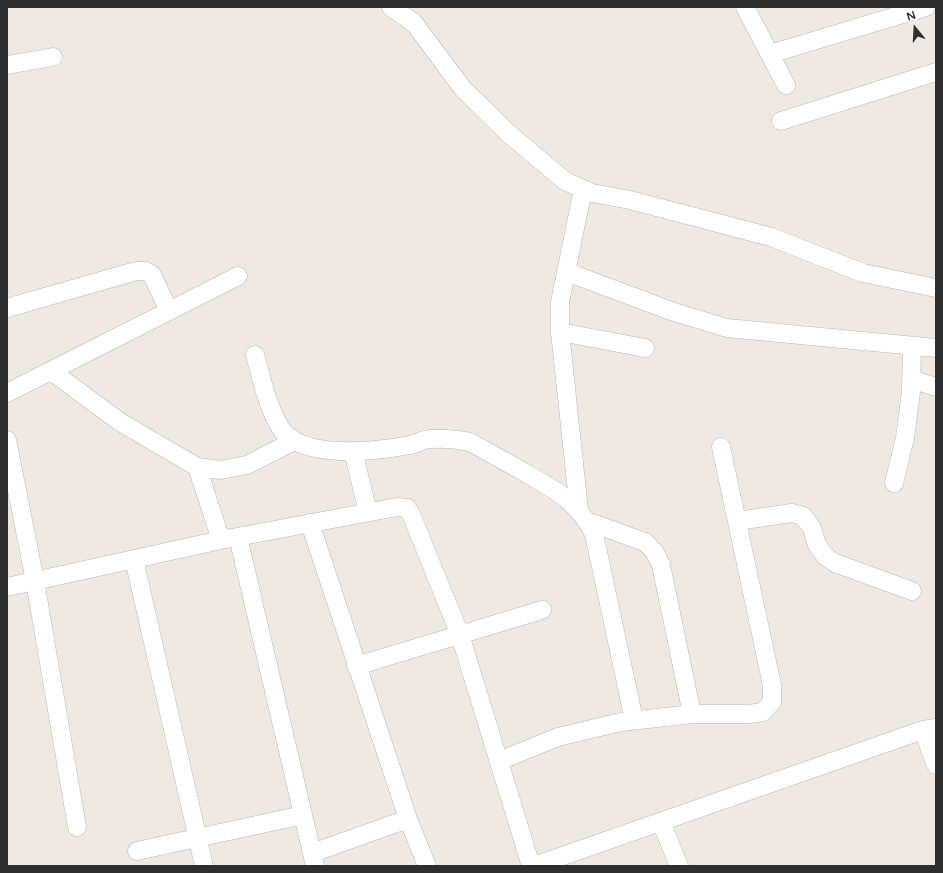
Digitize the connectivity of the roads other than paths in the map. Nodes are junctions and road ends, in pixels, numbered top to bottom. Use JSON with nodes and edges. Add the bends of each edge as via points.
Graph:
{"nodes":[{"id":1,"x":391,"y":7,"type":"edge"},
{"id":2,"x":745,"y":7,"type":"edge"},
{"id":3,"x":926,"y":7,"type":"edge"},
{"id":4,"x":770,"y":54,"type":"junction"},
{"id":5,"x":53,"y":57,"type":"dead end"},
{"id":6,"x":7,"y":65,"type":"edge"},
{"id":7,"x":936,"y":72,"type":"edge"},
{"id":8,"x":786,"y":85,"type":"dead end"},
{"id":9,"x":781,"y":121,"type":"dead end"},
{"id":10,"x":583,"y":189,"type":"junction"},
{"id":11,"x":566,"y":272,"type":"junction"},
{"id":12,"x":238,"y":276,"type":"dead end"},
{"id":13,"x":936,"y":288,"type":"edge"},
{"id":14,"x":7,"y":308,"type":"edge"},
{"id":15,"x":169,"y":311,"type":"junction"},
{"id":16,"x":560,"y":332,"type":"junction"},
{"id":17,"x":912,"y":346,"type":"junction"},
{"id":18,"x":645,"y":348,"type":"dead end"},
{"id":19,"x":936,"y":348,"type":"edge"},
{"id":20,"x":255,"y":355,"type":"dead end"},
{"id":21,"x":51,"y":371,"type":"junction"},
{"id":22,"x":911,"y":379,"type":"junction"},
{"id":23,"x":936,"y":387,"type":"edge"},
{"id":24,"x":7,"y":393,"type":"edge"},
{"id":25,"x":7,"y":440,"type":"edge"},
{"id":26,"x":294,"y":441,"type":"junction"},
{"id":27,"x":721,"y":447,"type":"dead end"},
{"id":28,"x":353,"y":451,"type":"junction"},
{"id":29,"x":197,"y":467,"type":"junction"},
{"id":30,"x":894,"y":483,"type":"dead end"},
{"id":31,"x":368,"y":512,"type":"junction"},
{"id":32,"x":584,"y":516,"type":"junction"},
{"id":33,"x":737,"y":521,"type":"junction"},
{"id":34,"x":310,"y":523,"type":"junction"},
{"id":35,"x":238,"y":537,"type":"junction"},
{"id":36,"x":221,"y":540,"type":"junction"},
{"id":37,"x":134,"y":559,"type":"junction"},
{"id":38,"x":35,"y":580,"type":"junction"},
{"id":39,"x":7,"y":586,"type":"edge"},
{"id":40,"x":912,"y":591,"type":"dead end"},
{"id":41,"x":542,"y":610,"type":"dead end"},
{"id":42,"x":460,"y":635,"type":"junction"},
{"id":43,"x":356,"y":666,"type":"junction"},
{"id":44,"x":692,"y":714,"type":"junction"},
{"id":45,"x":634,"y":720,"type":"junction"},
{"id":46,"x":930,"y":729,"type":"edge"},
{"id":47,"x":499,"y":761,"type":"junction"},
{"id":48,"x":936,"y":765,"type":"edge"},
{"id":49,"x":303,"y":815,"type":"junction"},
{"id":50,"x":408,"y":819,"type":"junction"},
{"id":51,"x":661,"y":822,"type":"junction"},
{"id":52,"x":77,"y":827,"type":"dead end"},
{"id":53,"x":198,"y":838,"type":"junction"},
{"id":54,"x":137,"y":851,"type":"dead end"},
{"id":55,"x":313,"y":859,"type":"edge"},
{"id":56,"x":204,"y":866,"type":"edge"},
{"id":57,"x":427,"y":866,"type":"edge"},
{"id":58,"x":531,"y":866,"type":"edge"},
{"id":59,"x":534,"y":866,"type":"edge"},
{"id":60,"x":678,"y":866,"type":"edge"}],
"edges":[{"from":1,"to":10,"type":"street","via":[[414,23],[463,88],[508,133],[565,181]]},
{"from":2,"to":4,"type":"street"},
{"from":3,"to":4,"type":"street"},
{"from":4,"to":8,"type":"street"},
{"from":5,"to":6,"type":"street"},
{"from":7,"to":9,"type":"street"},
{"from":10,"to":11,"type":"street"},
{"from":10,"to":13,"type":"street","via":[[771,237],[863,273]]},
{"from":11,"to":16,"type":"street","via":[[560,302]]},
{"from":11,"to":17,"type":"street","via":[[674,312],[727,328]]},
{"from":12,"to":15,"type":"street"},
{"from":14,"to":15,"type":"street","via":[[136,271],[146,271],[152,275]]},
{"from":15,"to":21,"type":"street"},
{"from":16,"to":18,"type":"street"},
{"from":16,"to":32,"type":"street"},
{"from":17,"to":19,"type":"street"},
{"from":17,"to":22,"type":"street"},
{"from":20,"to":26,"type":"street","via":[[268,402],[281,429]]},
{"from":21,"to":24,"type":"street"},
{"from":21,"to":29,"type":"street","via":[[120,422]]},
{"from":22,"to":23,"type":"street"},
{"from":22,"to":30,"type":"street","via":[[905,438]]},
{"from":25,"to":38,"type":"street"},
{"from":26,"to":28,"type":"street","via":[[320,449]]},
{"from":26,"to":29,"type":"street","via":[[247,465],[220,470]]},
{"from":27,"to":33,"type":"street"},
{"from":28,"to":31,"type":"street"},
{"from":28,"to":32,"type":"street","via":[[411,445],[428,439],[470,442],[560,492]]},
{"from":29,"to":36,"type":"street"},
{"from":31,"to":34,"type":"street"},
{"from":31,"to":42,"type":"street","via":[[397,507],[407,508],[412,514]]},
{"from":32,"to":44,"type":"street","via":[[645,542],[654,551],[660,565]]},
{"from":32,"to":45,"type":"street","via":[[594,534]]},
{"from":33,"to":40,"type":"street","via":[[792,513],[803,516],[812,528],[817,545],[825,556],[835,563]]},
{"from":33,"to":44,"type":"street","via":[[772,685],[772,702],[763,712]]},
{"from":34,"to":35,"type":"street"},
{"from":34,"to":43,"type":"street"},
{"from":35,"to":36,"type":"street"},
{"from":35,"to":49,"type":"street"},
{"from":36,"to":37,"type":"street"},
{"from":37,"to":38,"type":"street"},
{"from":37,"to":53,"type":"street"},
{"from":38,"to":39,"type":"street"},
{"from":38,"to":52,"type":"street"},
{"from":41,"to":42,"type":"street"},
{"from":42,"to":43,"type":"street"},
{"from":42,"to":47,"type":"street"},
{"from":43,"to":50,"type":"street"},
{"from":44,"to":45,"type":"street"},
{"from":45,"to":47,"type":"street","via":[[558,737]]},
{"from":46,"to":48,"type":"street"},
{"from":46,"to":51,"type":"street"},
{"from":47,"to":58,"type":"street"},
{"from":49,"to":53,"type":"street"},
{"from":49,"to":55,"type":"street"},
{"from":50,"to":55,"type":"street"},
{"from":50,"to":57,"type":"street"},
{"from":51,"to":59,"type":"street"},
{"from":51,"to":60,"type":"street"},
{"from":53,"to":54,"type":"street"},
{"from":53,"to":56,"type":"street"}]}
